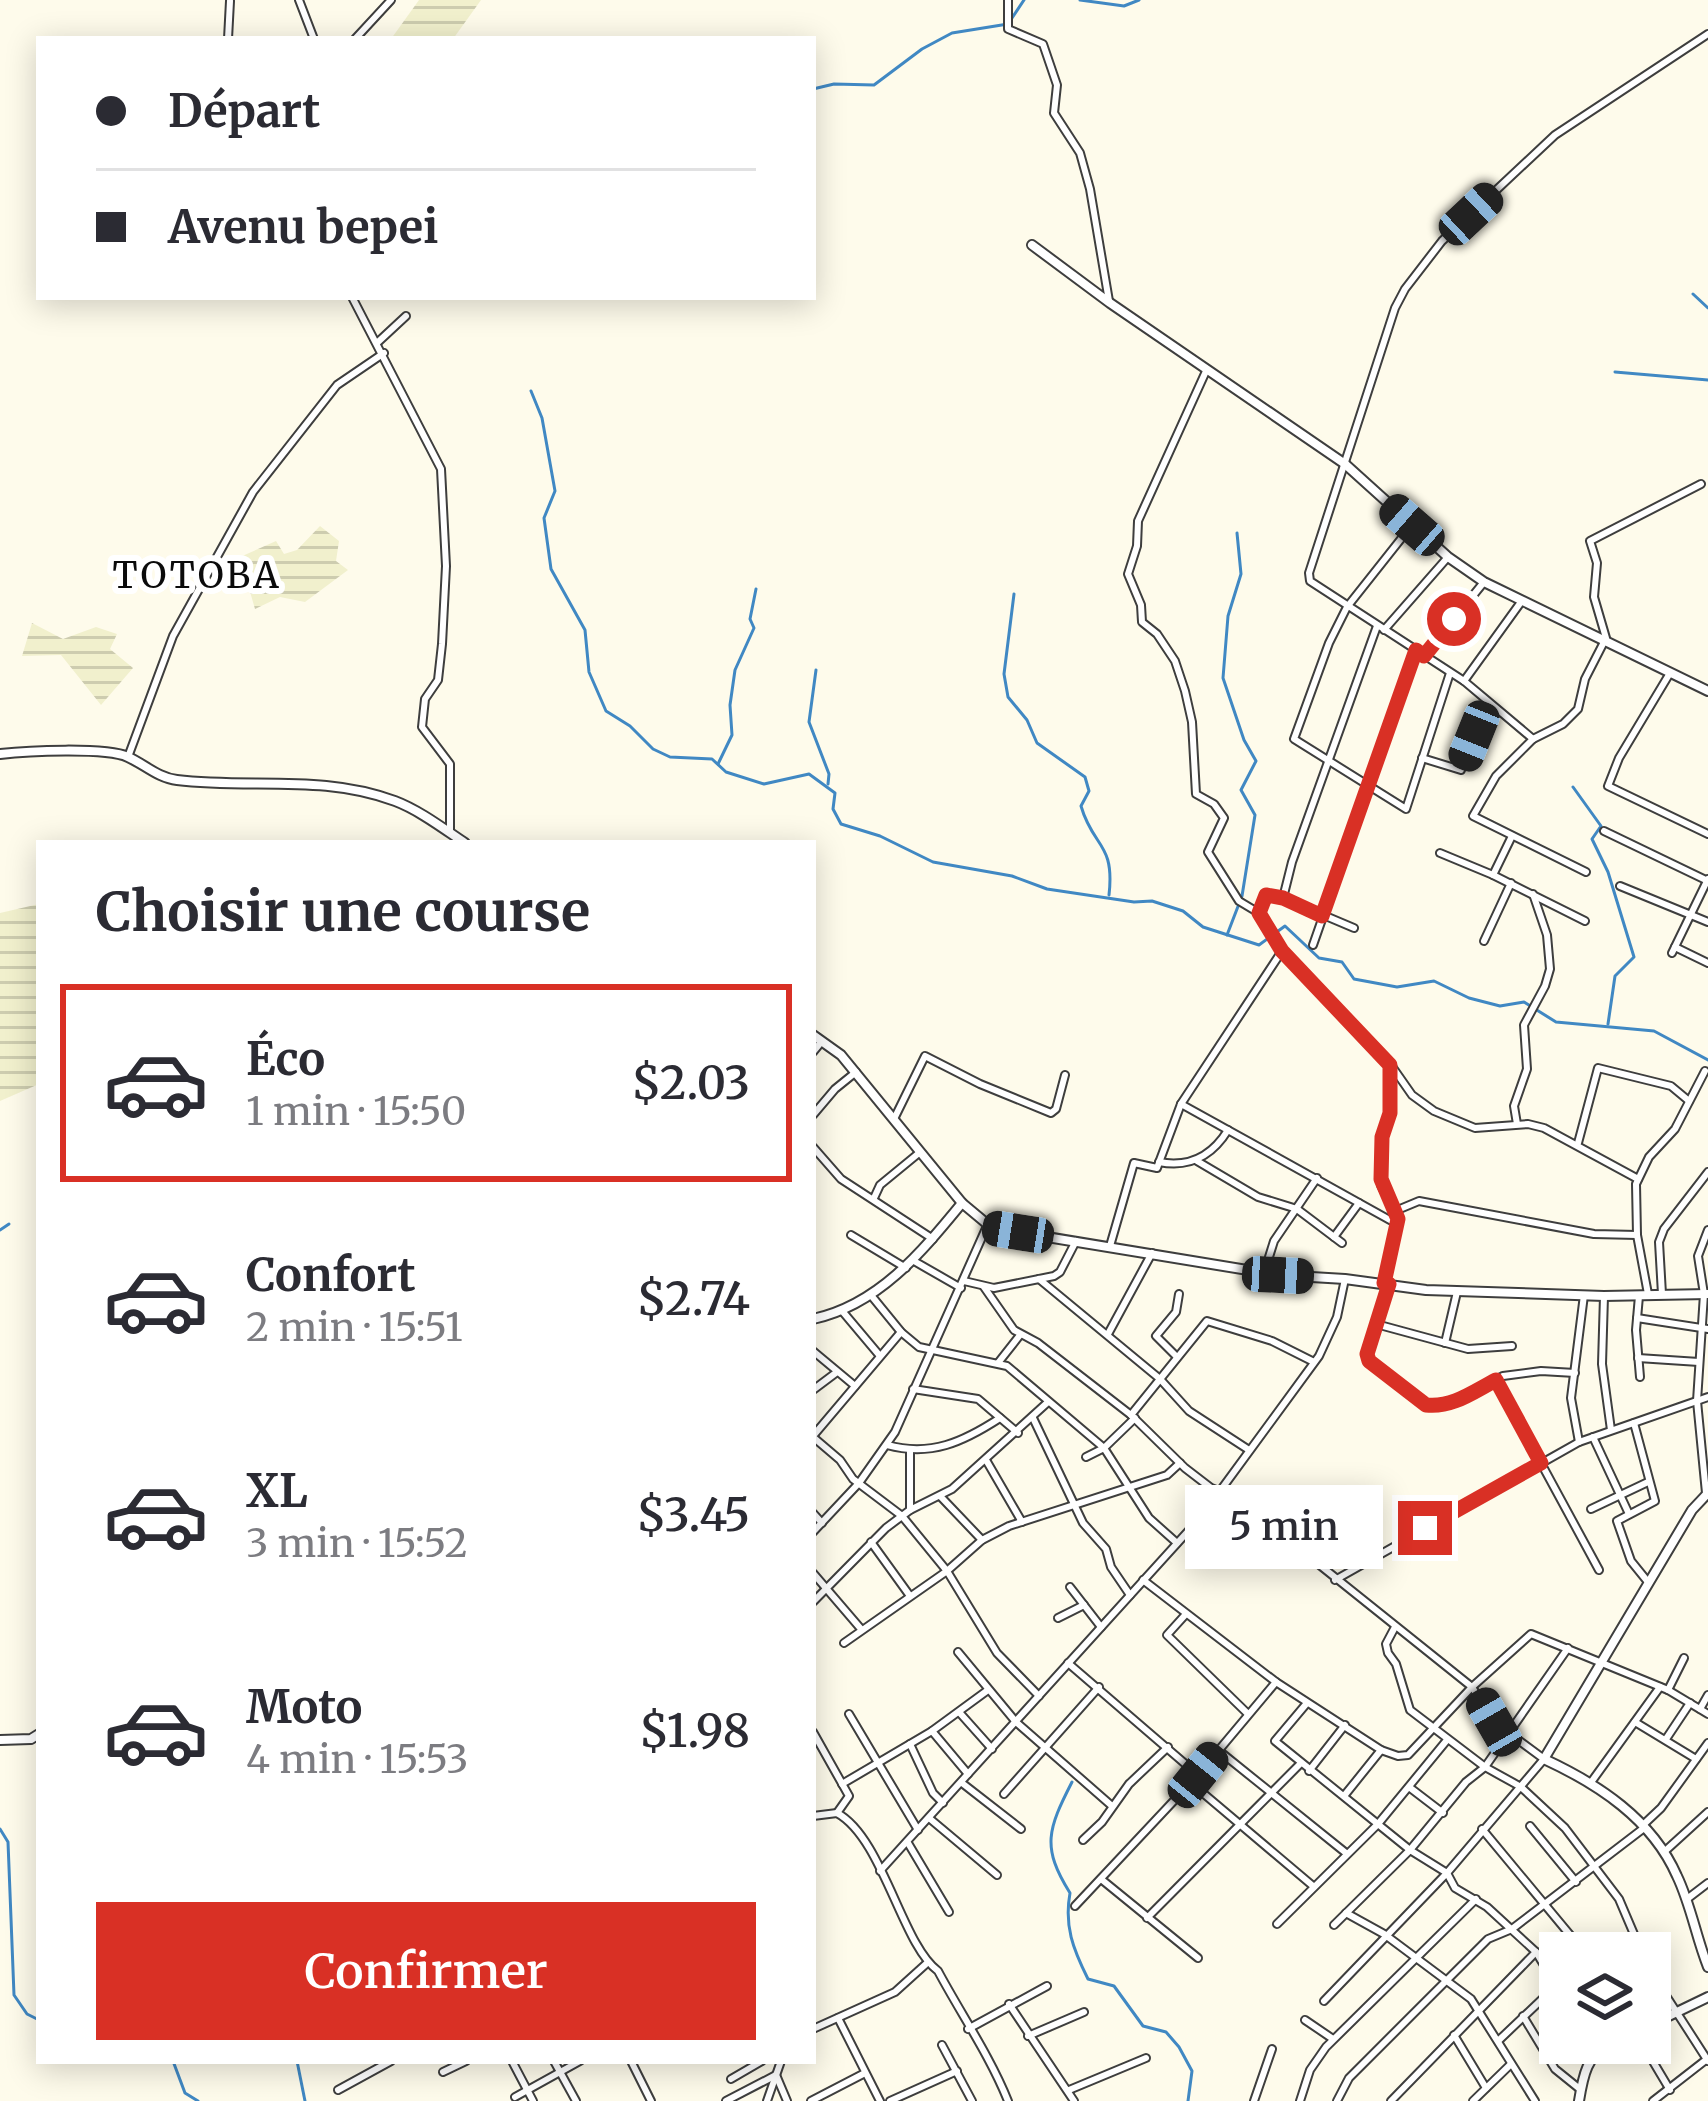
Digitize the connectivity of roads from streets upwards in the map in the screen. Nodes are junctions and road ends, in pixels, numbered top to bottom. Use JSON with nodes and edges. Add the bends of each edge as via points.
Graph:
{"nodes":[{"id":1,"x":299,"y":0,"type":"edge"},
{"id":2,"x":392,"y":0,"type":"edge"},
{"id":3,"x":1008,"y":0,"type":"edge"},
{"id":4,"x":230,"y":1,"type":"edge"},
{"id":5,"x":1708,"y":34,"type":"edge"},
{"id":6,"x":228,"y":36,"type":"edge"},
{"id":7,"x":313,"y":36,"type":"edge"},
{"id":8,"x":358,"y":36,"type":"edge"},
{"id":9,"x":1032,"y":245,"type":"dead end"},
{"id":10,"x":354,"y":300,"type":"edge"},
{"id":11,"x":1110,"y":303,"type":"junction"},
{"id":12,"x":406,"y":316,"type":"dead end"},
{"id":13,"x":378,"y":342,"type":"junction"},
{"id":14,"x":384,"y":353,"type":"junction"},
{"id":15,"x":1207,"y":369,"type":"junction"},
{"id":16,"x":1345,"y":464,"type":"junction"},
{"id":17,"x":1701,"y":484,"type":"dead end"},
{"id":18,"x":1412,"y":525,"type":"junction"},
{"id":19,"x":1448,"y":557,"type":"junction"},
{"id":20,"x":1484,"y":582,"type":"junction"},
{"id":21,"x":1521,"y":602,"type":"junction"},
{"id":22,"x":1347,"y":607,"type":"junction"},
{"id":23,"x":1381,"y":628,"type":"junction"},
{"id":24,"x":1606,"y":638,"type":"junction"},
{"id":25,"x":1416,"y":650,"type":"junction"},
{"id":26,"x":1424,"y":656,"type":"junction"},
{"id":27,"x":1450,"y":673,"type":"junction"},
{"id":28,"x":1670,"y":673,"type":"junction"},
{"id":29,"x":1463,"y":681,"type":"junction"},
{"id":30,"x":1708,"y":691,"type":"edge"},
{"id":31,"x":1488,"y":702,"type":"junction"},
{"id":32,"x":1533,"y":739,"type":"junction"},
{"id":33,"x":0,"y":754,"type":"edge"},
{"id":34,"x":128,"y":757,"type":"junction"},
{"id":35,"x":1422,"y":758,"type":"junction"},
{"id":36,"x":1330,"y":764,"type":"junction"},
{"id":37,"x":1367,"y":786,"type":"junction"},
{"id":38,"x":1604,"y":831,"type":"dead end"},
{"id":39,"x":450,"y":833,"type":"junction"},
{"id":40,"x":1708,"y":834,"type":"edge"},
{"id":41,"x":1512,"y":836,"type":"junction"},
{"id":42,"x":460,"y":840,"type":"edge"},
{"id":43,"x":1440,"y":853,"type":"dead end"},
{"id":44,"x":1586,"y":872,"type":"dead end"},
{"id":45,"x":1493,"y":874,"type":"junction"},
{"id":46,"x":1708,"y":880,"type":"edge"},
{"id":47,"x":1511,"y":884,"type":"junction"},
{"id":48,"x":1620,"y":886,"type":"dead end"},
{"id":49,"x":1533,"y":894,"type":"junction"},
{"id":50,"x":1283,"y":898,"type":"junction"},
{"id":51,"x":1259,"y":913,"type":"junction"},
{"id":52,"x":1691,"y":914,"type":"junction"},
{"id":53,"x":1322,"y":916,"type":"junction"},
{"id":54,"x":1586,"y":921,"type":"dead end"},
{"id":55,"x":1708,"y":922,"type":"edge"},
{"id":56,"x":1354,"y":928,"type":"dead end"},
{"id":57,"x":1484,"y":941,"type":"dead end"},
{"id":58,"x":1313,"y":945,"type":"dead end"},
{"id":59,"x":1282,"y":951,"type":"junction"},
{"id":60,"x":1708,"y":963,"type":"edge"},
{"id":61,"x":818,"y":1038,"type":"edge"},
{"id":62,"x":1390,"y":1065,"type":"junction"},
{"id":63,"x":1705,"y":1071,"type":"edge"},
{"id":64,"x":856,"y":1072,"type":"junction"},
{"id":65,"x":1065,"y":1075,"type":"dead end"},
{"id":66,"x":1689,"y":1101,"type":"junction"},
{"id":67,"x":1181,"y":1104,"type":"junction"},
{"id":68,"x":816,"y":1111,"type":"edge"},
{"id":69,"x":894,"y":1119,"type":"junction"},
{"id":70,"x":1517,"y":1124,"type":"junction"},
{"id":71,"x":1228,"y":1130,"type":"junction"},
{"id":72,"x":1577,"y":1144,"type":"junction"},
{"id":73,"x":816,"y":1150,"type":"edge"},
{"id":74,"x":919,"y":1153,"type":"junction"},
{"id":75,"x":1197,"y":1161,"type":"junction"},
{"id":76,"x":1159,"y":1162,"type":"junction"},
{"id":77,"x":1708,"y":1172,"type":"edge"},
{"id":78,"x":1317,"y":1178,"type":"junction"},
{"id":79,"x":1638,"y":1179,"type":"junction"},
{"id":80,"x":874,"y":1198,"type":"junction"},
{"id":81,"x":962,"y":1203,"type":"junction"},
{"id":82,"x":1359,"y":1203,"type":"junction"},
{"id":83,"x":1297,"y":1209,"type":"junction"},
{"id":84,"x":1395,"y":1211,"type":"junction"},
{"id":85,"x":1397,"y":1224,"type":"junction"},
{"id":86,"x":987,"y":1226,"type":"junction"},
{"id":87,"x":1708,"y":1230,"type":"edge"},
{"id":88,"x":851,"y":1235,"type":"dead end"},
{"id":89,"x":1637,"y":1235,"type":"junction"},
{"id":90,"x":933,"y":1239,"type":"junction"},
{"id":91,"x":1076,"y":1241,"type":"junction"},
{"id":92,"x":1110,"y":1246,"type":"junction"},
{"id":93,"x":1153,"y":1252,"type":"junction"},
{"id":94,"x":910,"y":1264,"type":"junction"},
{"id":95,"x":1264,"y":1273,"type":"junction"},
{"id":96,"x":1039,"y":1279,"type":"junction"},
{"id":97,"x":1345,"y":1279,"type":"junction"},
{"id":98,"x":963,"y":1284,"type":"junction"},
{"id":99,"x":1386,"y":1284,"type":"junction"},
{"id":100,"x":984,"y":1286,"type":"junction"},
{"id":101,"x":1457,"y":1292,"type":"junction"},
{"id":102,"x":870,"y":1294,"type":"junction"},
{"id":103,"x":1178,"y":1294,"type":"dead end"},
{"id":104,"x":1662,"y":1294,"type":"junction"},
{"id":105,"x":1706,"y":1294,"type":"edge"},
{"id":106,"x":1583,"y":1295,"type":"junction"},
{"id":107,"x":1644,"y":1295,"type":"junction"},
{"id":108,"x":1604,"y":1296,"type":"junction"},
{"id":109,"x":843,"y":1312,"type":"junction"},
{"id":110,"x":816,"y":1318,"type":"edge"},
{"id":111,"x":1636,"y":1318,"type":"junction"},
{"id":112,"x":1376,"y":1324,"type":"junction"},
{"id":113,"x":1704,"y":1328,"type":"edge"},
{"id":114,"x":901,"y":1332,"type":"junction"},
{"id":115,"x":1108,"y":1334,"type":"junction"},
{"id":116,"x":1021,"y":1335,"type":"junction"},
{"id":117,"x":1445,"y":1343,"type":"junction"},
{"id":118,"x":1511,"y":1346,"type":"dead end"},
{"id":119,"x":931,"y":1350,"type":"junction"},
{"id":120,"x":816,"y":1354,"type":"edge"},
{"id":121,"x":880,"y":1356,"type":"junction"},
{"id":122,"x":1178,"y":1357,"type":"junction"},
{"id":123,"x":1639,"y":1358,"type":"junction"},
{"id":124,"x":1314,"y":1362,"type":"junction"},
{"id":125,"x":1699,"y":1362,"type":"junction"},
{"id":126,"x":998,"y":1363,"type":"junction"},
{"id":127,"x":837,"y":1372,"type":"junction"},
{"id":128,"x":1575,"y":1373,"type":"junction"},
{"id":129,"x":1640,"y":1377,"type":"dead end"},
{"id":130,"x":1160,"y":1379,"type":"junction"},
{"id":131,"x":1496,"y":1380,"type":"junction"},
{"id":132,"x":855,"y":1386,"type":"junction"},
{"id":133,"x":816,"y":1388,"type":"edge"},
{"id":134,"x":913,"y":1389,"type":"junction"},
{"id":135,"x":1708,"y":1397,"type":"edge"},
{"id":136,"x":1696,"y":1401,"type":"junction"},
{"id":137,"x":1048,"y":1402,"type":"junction"},
{"id":138,"x":1133,"y":1417,"type":"junction"},
{"id":139,"x":1000,"y":1418,"type":"junction"},
{"id":140,"x":1033,"y":1418,"type":"junction"},
{"id":141,"x":1634,"y":1423,"type":"junction"},
{"id":142,"x":1611,"y":1430,"type":"junction"},
{"id":143,"x":816,"y":1433,"type":"edge"},
{"id":144,"x":1018,"y":1433,"type":"junction"},
{"id":145,"x":1593,"y":1436,"type":"junction"},
{"id":146,"x":816,"y":1440,"type":"edge"},
{"id":147,"x":1579,"y":1442,"type":"junction"},
{"id":148,"x":886,"y":1445,"type":"junction"},
{"id":149,"x":1104,"y":1448,"type":"junction"},
{"id":150,"x":1250,"y":1451,"type":"junction"},
{"id":151,"x":910,"y":1452,"type":"junction"},
{"id":152,"x":1087,"y":1457,"type":"dead end"},
{"id":153,"x":986,"y":1460,"type":"junction"},
{"id":154,"x":1180,"y":1463,"type":"junction"},
{"id":155,"x":1541,"y":1463,"type":"junction"},
{"id":156,"x":1648,"y":1482,"type":"junction"},
{"id":157,"x":859,"y":1483,"type":"junction"},
{"id":158,"x":1130,"y":1486,"type":"junction"},
{"id":159,"x":1221,"y":1491,"type":"junction"},
{"id":160,"x":1707,"y":1494,"type":"edge"},
{"id":161,"x":1620,"y":1495,"type":"junction"},
{"id":162,"x":941,"y":1497,"type":"junction"},
{"id":163,"x":1075,"y":1507,"type":"junction"},
{"id":164,"x":1591,"y":1509,"type":"dead end"},
{"id":165,"x":906,"y":1513,"type":"junction"},
{"id":166,"x":1629,"y":1514,"type":"junction"},
{"id":167,"x":816,"y":1516,"type":"edge"},
{"id":168,"x":1022,"y":1522,"type":"junction"},
{"id":169,"x":822,"y":1523,"type":"junction"},
{"id":170,"x":816,"y":1529,"type":"edge"},
{"id":171,"x":982,"y":1540,"type":"junction"},
{"id":172,"x":871,"y":1542,"type":"junction"},
{"id":173,"x":1178,"y":1543,"type":"junction"},
{"id":174,"x":1599,"y":1570,"type":"dead end"},
{"id":175,"x":947,"y":1571,"type":"junction"},
{"id":176,"x":816,"y":1576,"type":"edge"},
{"id":177,"x":1143,"y":1580,"type":"junction"},
{"id":178,"x":1335,"y":1580,"type":"junction"},
{"id":179,"x":1648,"y":1582,"type":"junction"},
{"id":180,"x":1070,"y":1587,"type":"dead end"},
{"id":181,"x":828,"y":1590,"type":"junction"},
{"id":182,"x":1130,"y":1594,"type":"junction"},
{"id":183,"x":910,"y":1596,"type":"junction"},
{"id":184,"x":816,"y":1600,"type":"edge"},
{"id":185,"x":1084,"y":1604,"type":"junction"},
{"id":186,"x":1186,"y":1613,"type":"junction"},
{"id":187,"x":1058,"y":1618,"type":"dead end"},
{"id":188,"x":1101,"y":1627,"type":"junction"},
{"id":189,"x":1395,"y":1627,"type":"junction"},
{"id":190,"x":861,"y":1630,"type":"junction"},
{"id":191,"x":844,"y":1643,"type":"dead end"},
{"id":192,"x":1568,"y":1648,"type":"junction"},
{"id":193,"x":958,"y":1652,"type":"dead end"},
{"id":194,"x":1684,"y":1658,"type":"dead end"},
{"id":195,"x":1068,"y":1663,"type":"junction"},
{"id":196,"x":1601,"y":1666,"type":"junction"},
{"id":197,"x":1276,"y":1682,"type":"junction"},
{"id":198,"x":1099,"y":1687,"type":"junction"},
{"id":199,"x":1472,"y":1687,"type":"junction"},
{"id":200,"x":1664,"y":1689,"type":"junction"},
{"id":201,"x":988,"y":1690,"type":"junction"},
{"id":202,"x":1708,"y":1695,"type":"edge"},
{"id":203,"x":1039,"y":1696,"type":"junction"},
{"id":204,"x":1307,"y":1703,"type":"junction"},
{"id":205,"x":1690,"y":1703,"type":"junction"},
{"id":206,"x":959,"y":1712,"type":"junction"},
{"id":207,"x":1704,"y":1712,"type":"edge"},
{"id":208,"x":849,"y":1714,"type":"dead end"},
{"id":209,"x":1248,"y":1714,"type":"junction"},
{"id":210,"x":1016,"y":1722,"type":"junction"},
{"id":211,"x":1635,"y":1722,"type":"junction"},
{"id":212,"x":1345,"y":1725,"type":"junction"},
{"id":213,"x":1433,"y":1730,"type":"junction"},
{"id":214,"x":932,"y":1731,"type":"junction"},
{"id":215,"x":1509,"y":1735,"type":"junction"},
{"id":216,"x":36,"y":1736,"type":"edge"},
{"id":217,"x":816,"y":1737,"type":"edge"},
{"id":218,"x":1666,"y":1739,"type":"junction"},
{"id":219,"x":1447,"y":1740,"type":"junction"},
{"id":220,"x":0,"y":1741,"type":"edge"},
{"id":221,"x":1708,"y":1743,"type":"edge"},
{"id":222,"x":910,"y":1744,"type":"junction"},
{"id":223,"x":1168,"y":1747,"type":"junction"},
{"id":224,"x":1045,"y":1748,"type":"junction"},
{"id":225,"x":992,"y":1749,"type":"junction"},
{"id":226,"x":1218,"y":1750,"type":"junction"},
{"id":227,"x":1381,"y":1750,"type":"junction"},
{"id":228,"x":1544,"y":1759,"type":"junction"},
{"id":229,"x":1696,"y":1760,"type":"junction"},
{"id":230,"x":877,"y":1763,"type":"junction"},
{"id":231,"x":1300,"y":1764,"type":"junction"},
{"id":232,"x":1485,"y":1767,"type":"junction"},
{"id":233,"x":1309,"y":1771,"type":"junction"},
{"id":234,"x":968,"y":1775,"type":"junction"},
{"id":235,"x":1198,"y":1775,"type":"junction"},
{"id":236,"x":1592,"y":1781,"type":"junction"},
{"id":237,"x":962,"y":1783,"type":"junction"},
{"id":238,"x":1191,"y":1783,"type":"junction"},
{"id":239,"x":842,"y":1784,"type":"junction"},
{"id":240,"x":1409,"y":1786,"type":"junction"},
{"id":241,"x":1521,"y":1787,"type":"junction"},
{"id":242,"x":1004,"y":1794,"type":"dead end"},
{"id":243,"x":1272,"y":1794,"type":"junction"},
{"id":244,"x":1344,"y":1796,"type":"junction"},
{"id":245,"x":943,"y":1803,"type":"junction"},
{"id":246,"x":1112,"y":1806,"type":"junction"},
{"id":247,"x":1708,"y":1812,"type":"edge"},
{"id":248,"x":837,"y":1813,"type":"junction"},
{"id":249,"x":1443,"y":1813,"type":"junction"},
{"id":250,"x":816,"y":1816,"type":"edge"},
{"id":251,"x":929,"y":1818,"type":"junction"},
{"id":252,"x":1378,"y":1824,"type":"junction"},
{"id":253,"x":1239,"y":1825,"type":"junction"},
{"id":254,"x":1530,"y":1826,"type":"dead end"},
{"id":255,"x":1644,"y":1826,"type":"junction"},
{"id":256,"x":1021,"y":1829,"type":"dead end"},
{"id":257,"x":1482,"y":1829,"type":"junction"},
{"id":258,"x":918,"y":1830,"type":"junction"},
{"id":259,"x":1083,"y":1840,"type":"dead end"},
{"id":260,"x":908,"y":1841,"type":"junction"},
{"id":261,"x":1410,"y":1850,"type":"junction"},
{"id":262,"x":1664,"y":1852,"type":"junction"},
{"id":263,"x":1346,"y":1853,"type":"junction"},
{"id":264,"x":1597,"y":1867,"type":"junction"},
{"id":265,"x":880,"y":1871,"type":"junction"},
{"id":266,"x":1447,"y":1873,"type":"junction"},
{"id":267,"x":997,"y":1875,"type":"dead end"},
{"id":268,"x":1101,"y":1879,"type":"junction"},
{"id":269,"x":1576,"y":1882,"type":"junction"},
{"id":270,"x":1708,"y":1883,"type":"edge"},
{"id":271,"x":1313,"y":1886,"type":"junction"},
{"id":272,"x":1476,"y":1899,"type":"junction"},
{"id":273,"x":1686,"y":1899,"type":"junction"},
{"id":274,"x":1545,"y":1904,"type":"junction"},
{"id":275,"x":1075,"y":1906,"type":"dead end"},
{"id":276,"x":949,"y":1912,"type":"dead end"},
{"id":277,"x":1346,"y":1912,"type":"junction"},
{"id":278,"x":1148,"y":1918,"type":"junction"},
{"id":279,"x":1277,"y":1924,"type":"dead end"},
{"id":280,"x":1334,"y":1925,"type":"dead end"},
{"id":281,"x":1512,"y":1929,"type":"junction"},
{"id":282,"x":1568,"y":1932,"type":"edge"},
{"id":283,"x":1633,"y":1932,"type":"edge"},
{"id":284,"x":1384,"y":1934,"type":"junction"},
{"id":285,"x":1704,"y":1946,"type":"edge"},
{"id":286,"x":1536,"y":1952,"type":"junction"},
{"id":287,"x":1539,"y":1957,"type":"edge"},
{"id":288,"x":1198,"y":1958,"type":"dead end"},
{"id":289,"x":1415,"y":1958,"type":"junction"},
{"id":290,"x":926,"y":1964,"type":"junction"},
{"id":291,"x":1708,"y":1967,"type":"edge"},
{"id":292,"x":1446,"y":1980,"type":"junction"},
{"id":293,"x":1047,"y":1985,"type":"dead end"},
{"id":294,"x":1708,"y":1997,"type":"edge"},
{"id":295,"x":1324,"y":2001,"type":"dead end"},
{"id":296,"x":1671,"y":2001,"type":"edge"},
{"id":297,"x":1539,"y":2003,"type":"edge"},
{"id":298,"x":1009,"y":2004,"type":"junction"},
{"id":299,"x":1480,"y":2008,"type":"junction"},
{"id":300,"x":1678,"y":2011,"type":"junction"},
{"id":301,"x":1084,"y":2012,"type":"dead end"},
{"id":302,"x":1671,"y":2014,"type":"edge"},
{"id":303,"x":1523,"y":2015,"type":"junction"},
{"id":304,"x":838,"y":2018,"type":"junction"},
{"id":305,"x":1305,"y":2020,"type":"dead end"},
{"id":306,"x":816,"y":2028,"type":"edge"},
{"id":307,"x":968,"y":2029,"type":"junction"},
{"id":308,"x":1454,"y":2035,"type":"junction"},
{"id":309,"x":1028,"y":2036,"type":"junction"},
{"id":310,"x":1334,"y":2039,"type":"junction"},
{"id":311,"x":1498,"y":2041,"type":"junction"},
{"id":312,"x":941,"y":2045,"type":"dead end"},
{"id":313,"x":1272,"y":2049,"type":"dead end"},
{"id":314,"x":1146,"y":2058,"type":"dead end"},
{"id":315,"x":1707,"y":2060,"type":"edge"},
{"id":316,"x":386,"y":2064,"type":"edge"},
{"id":317,"x":460,"y":2064,"type":"edge"},
{"id":318,"x":514,"y":2064,"type":"edge"},
{"id":319,"x":556,"y":2064,"type":"edge"},
{"id":320,"x":575,"y":2064,"type":"edge"},
{"id":321,"x":632,"y":2064,"type":"edge"},
{"id":322,"x":756,"y":2064,"type":"edge"},
{"id":323,"x":780,"y":2064,"type":"edge"},
{"id":324,"x":1510,"y":2064,"type":"junction"},
{"id":325,"x":1589,"y":2064,"type":"edge"},
{"id":326,"x":1655,"y":2064,"type":"edge"},
{"id":327,"x":443,"y":2072,"type":"dead end"},
{"id":328,"x":957,"y":2072,"type":"junction"},
{"id":329,"x":561,"y":2073,"type":"junction"},
{"id":330,"x":865,"y":2073,"type":"junction"},
{"id":331,"x":776,"y":2075,"type":"junction"},
{"id":332,"x":731,"y":2079,"type":"dead end"},
{"id":333,"x":1486,"y":2088,"type":"junction"},
{"id":334,"x":338,"y":2090,"type":"dead end"},
{"id":335,"x":527,"y":2090,"type":"junction"},
{"id":336,"x":1069,"y":2090,"type":"junction"},
{"id":337,"x":1581,"y":2090,"type":"junction"},
{"id":338,"x":1670,"y":2090,"type":"junction"},
{"id":339,"x":514,"y":2097,"type":"dead end"},
{"id":340,"x":533,"y":2101,"type":"edge"},
{"id":341,"x":576,"y":2101,"type":"edge"},
{"id":342,"x":651,"y":2101,"type":"edge"},
{"id":343,"x":726,"y":2101,"type":"edge"},
{"id":344,"x":766,"y":2101,"type":"edge"},
{"id":345,"x":787,"y":2101,"type":"edge"},
{"id":346,"x":811,"y":2101,"type":"edge"},
{"id":347,"x":880,"y":2101,"type":"edge"},
{"id":348,"x":890,"y":2101,"type":"edge"},
{"id":349,"x":972,"y":2101,"type":"edge"},
{"id":350,"x":1008,"y":2101,"type":"edge"},
{"id":351,"x":1074,"y":2101,"type":"edge"},
{"id":352,"x":1254,"y":2101,"type":"edge"},
{"id":353,"x":1300,"y":2101,"type":"edge"},
{"id":354,"x":1337,"y":2101,"type":"edge"},
{"id":355,"x":1391,"y":2101,"type":"edge"},
{"id":356,"x":1473,"y":2101,"type":"edge"},
{"id":357,"x":1535,"y":2101,"type":"edge"},
{"id":358,"x":1579,"y":2101,"type":"edge"},
{"id":359,"x":1653,"y":2101,"type":"edge"}],
"edges":[{"from":1,"to":7,"type":"street"},
{"from":2,"to":8,"type":"street"},
{"from":3,"to":11,"type":"street","via":[[1008,29],[1042,44],[1052,65],[1054,113],[1080,153]]},
{"from":4,"to":6,"type":"street"},
{"from":5,"to":16,"type":"street","via":[[1555,135],[1442,241],[1395,308]]},
{"from":9,"to":11,"type":"street"},
{"from":10,"to":13,"type":"street"},
{"from":11,"to":15,"type":"street"},
{"from":12,"to":13,"type":"street"},
{"from":13,"to":14,"type":"street"},
{"from":14,"to":34,"type":"street","via":[[338,385],[253,493],[173,636]]},
{"from":14,"to":39,"type":"street","via":[[441,469],[442,644],[422,727],[450,764]]},
{"from":15,"to":16,"type":"street"},
{"from":15,"to":51,"type":"street","via":[[1138,521],[1128,574],[1142,622],[1157,634],[1185,692],[1196,794],[1224,818],[1208,852],[1240,901]]},
{"from":16,"to":18,"type":"street"},
{"from":16,"to":22,"type":"street","via":[[1309,573]]},
{"from":17,"to":24,"type":"street","via":[[1591,541]]},
{"from":18,"to":19,"type":"street"},
{"from":18,"to":22,"type":"street"},
{"from":19,"to":20,"type":"street"},
{"from":19,"to":23,"type":"street"},
{"from":20,"to":21,"type":"street"},
{"from":20,"to":26,"type":"street"},
{"from":21,"to":24,"type":"street"},
{"from":21,"to":29,"type":"street"},
{"from":22,"to":23,"type":"street"},
{"from":22,"to":36,"type":"street","via":[[1294,739]]},
{"from":23,"to":25,"type":"street"},
{"from":23,"to":36,"type":"street"},
{"from":24,"to":28,"type":"street"},
{"from":24,"to":32,"type":"street","via":[[1578,709]]},
{"from":25,"to":26,"type":"street"},
{"from":25,"to":37,"type":"street"},
{"from":26,"to":27,"type":"street"},
{"from":27,"to":29,"type":"street"},
{"from":27,"to":35,"type":"street"},
{"from":28,"to":30,"type":"street"},
{"from":28,"to":40,"type":"street","via":[[1608,786]]},
{"from":29,"to":31,"type":"street"},
{"from":31,"to":32,"type":"street"},
{"from":31,"to":35,"type":"street","via":[[1461,770]]},
{"from":32,"to":41,"type":"street","via":[[1496,776],[1473,817]]},
{"from":33,"to":34,"type":"street"},
{"from":34,"to":39,"type":"street","via":[[172,780],[362,790]]},
{"from":35,"to":37,"type":"street","via":[[1406,809]]},
{"from":36,"to":37,"type":"street"},
{"from":36,"to":50,"type":"street"},
{"from":37,"to":53,"type":"street"},
{"from":38,"to":46,"type":"street"},
{"from":39,"to":42,"type":"street"},
{"from":41,"to":44,"type":"street"},
{"from":41,"to":45,"type":"street"},
{"from":43,"to":45,"type":"street"},
{"from":45,"to":47,"type":"street"},
{"from":46,"to":52,"type":"street"},
{"from":47,"to":49,"type":"street"},
{"from":47,"to":57,"type":"street"},
{"from":48,"to":52,"type":"street"},
{"from":49,"to":54,"type":"street"},
{"from":49,"to":70,"type":"street","via":[[1550,969],[1524,1024],[1528,1069],[1514,1106]]},
{"from":50,"to":51,"type":"street","via":[[1266,895]]},
{"from":50,"to":53,"type":"street"},
{"from":51,"to":59,"type":"street"},
{"from":52,"to":55,"type":"street"},
{"from":52,"to":60,"type":"street","via":[[1673,950]]},
{"from":53,"to":56,"type":"street"},
{"from":53,"to":58,"type":"street"},
{"from":59,"to":62,"type":"street"},
{"from":59,"to":67,"type":"street"},
{"from":61,"to":64,"type":"street"},
{"from":62,"to":70,"type":"street","via":[[1412,1095],[1459,1124]]},
{"from":62,"to":84,"type":"street","via":[[1381,1179]]},
{"from":63,"to":66,"type":"street"},
{"from":64,"to":68,"type":"street"},
{"from":64,"to":69,"type":"street"},
{"from":65,"to":69,"type":"street","via":[[1051,1113],[926,1056]]},
{"from":66,"to":72,"type":"street","via":[[1671,1086],[1598,1068]]},
{"from":66,"to":79,"type":"street"},
{"from":67,"to":71,"type":"street"},
{"from":67,"to":76,"type":"street"},
{"from":69,"to":74,"type":"street"},
{"from":70,"to":72,"type":"street"},
{"from":71,"to":75,"type":"street"},
{"from":71,"to":78,"type":"street"},
{"from":72,"to":79,"type":"street"},
{"from":73,"to":80,"type":"street","via":[[841,1179]]},
{"from":74,"to":80,"type":"street"},
{"from":74,"to":81,"type":"street"},
{"from":75,"to":76,"type":"street"},
{"from":75,"to":83,"type":"street","via":[[1258,1197]]},
{"from":76,"to":92,"type":"street","via":[[1134,1163]]},
{"from":77,"to":104,"type":"street","via":[[1664,1229]]},
{"from":78,"to":82,"type":"street"},
{"from":78,"to":83,"type":"street"},
{"from":79,"to":89,"type":"street"},
{"from":80,"to":90,"type":"street"},
{"from":81,"to":86,"type":"street"},
{"from":81,"to":90,"type":"street"},
{"from":82,"to":83,"type":"street","via":[[1338,1240]]},
{"from":82,"to":85,"type":"street"},
{"from":83,"to":95,"type":"street"},
{"from":84,"to":85,"type":"street"},
{"from":84,"to":89,"type":"street","via":[[1419,1201]]},
{"from":85,"to":99,"type":"street"},
{"from":86,"to":91,"type":"street"},
{"from":86,"to":98,"type":"street"},
{"from":87,"to":105,"type":"street","via":[[1697,1256]]},
{"from":88,"to":94,"type":"street"},
{"from":89,"to":107,"type":"street"},
{"from":90,"to":94,"type":"street"},
{"from":91,"to":92,"type":"street"},
{"from":91,"to":96,"type":"street","via":[[1060,1272]]},
{"from":92,"to":93,"type":"street"},
{"from":93,"to":95,"type":"street"},
{"from":93,"to":115,"type":"street"},
{"from":94,"to":98,"type":"street"},
{"from":94,"to":102,"type":"street"},
{"from":95,"to":97,"type":"street"},
{"from":96,"to":100,"type":"street"},
{"from":96,"to":115,"type":"street"},
{"from":97,"to":99,"type":"street"},
{"from":97,"to":124,"type":"street"},
{"from":98,"to":100,"type":"street"},
{"from":98,"to":119,"type":"street"},
{"from":99,"to":101,"type":"street"},
{"from":99,"to":112,"type":"street"},
{"from":100,"to":116,"type":"street"},
{"from":101,"to":106,"type":"street"},
{"from":101,"to":117,"type":"street"},
{"from":102,"to":109,"type":"street"},
{"from":102,"to":114,"type":"street"},
{"from":103,"to":122,"type":"street","via":[[1176,1312],[1156,1336]]},
{"from":104,"to":105,"type":"street"},
{"from":104,"to":107,"type":"street"},
{"from":105,"to":113,"type":"street"},
{"from":106,"to":108,"type":"street"},
{"from":106,"to":128,"type":"street"},
{"from":107,"to":108,"type":"street"},
{"from":107,"to":111,"type":"street"},
{"from":108,"to":142,"type":"street"},
{"from":109,"to":110,"type":"street"},
{"from":109,"to":121,"type":"street"},
{"from":111,"to":113,"type":"street"},
{"from":111,"to":123,"type":"street"},
{"from":112,"to":117,"type":"street"},
{"from":112,"to":131,"type":"street","via":[[1369,1361],[1426,1405],[1452,1404]]},
{"from":113,"to":125,"type":"street"},
{"from":114,"to":119,"type":"street"},
{"from":114,"to":121,"type":"street"},
{"from":115,"to":130,"type":"street"},
{"from":116,"to":126,"type":"street"},
{"from":116,"to":138,"type":"street"},
{"from":117,"to":118,"type":"street"},
{"from":119,"to":126,"type":"street"},
{"from":119,"to":134,"type":"street"},
{"from":120,"to":127,"type":"street"},
{"from":121,"to":132,"type":"street"},
{"from":122,"to":124,"type":"street","via":[[1208,1321]]},
{"from":122,"to":130,"type":"street"},
{"from":123,"to":125,"type":"street"},
{"from":123,"to":129,"type":"street"},
{"from":124,"to":150,"type":"street"},
{"from":125,"to":136,"type":"street"},
{"from":126,"to":137,"type":"street"},
{"from":127,"to":132,"type":"street"},
{"from":127,"to":133,"type":"street"},
{"from":128,"to":131,"type":"street"},
{"from":128,"to":147,"type":"street","via":[[1571,1412]]},
{"from":130,"to":138,"type":"street"},
{"from":130,"to":150,"type":"street","via":[[1189,1411]]},
{"from":131,"to":155,"type":"street"},
{"from":132,"to":143,"type":"street"},
{"from":134,"to":139,"type":"street","via":[[978,1399]]},
{"from":134,"to":148,"type":"street"},
{"from":135,"to":136,"type":"street"},
{"from":136,"to":141,"type":"street"},
{"from":136,"to":160,"type":"street"},
{"from":137,"to":140,"type":"street"},
{"from":137,"to":149,"type":"street"},
{"from":138,"to":149,"type":"street"},
{"from":138,"to":154,"type":"street"},
{"from":139,"to":144,"type":"street"},
{"from":139,"to":151,"type":"street","via":[[955,1444]]},
{"from":140,"to":144,"type":"street"},
{"from":140,"to":163,"type":"street"},
{"from":141,"to":142,"type":"street"},
{"from":141,"to":156,"type":"street"},
{"from":142,"to":145,"type":"street"},
{"from":144,"to":153,"type":"street"},
{"from":145,"to":147,"type":"street"},
{"from":145,"to":161,"type":"street"},
{"from":146,"to":157,"type":"street"},
{"from":147,"to":155,"type":"street"},
{"from":148,"to":151,"type":"street"},
{"from":148,"to":157,"type":"street"},
{"from":149,"to":152,"type":"street"},
{"from":149,"to":158,"type":"street"},
{"from":150,"to":159,"type":"street"},
{"from":151,"to":165,"type":"street"},
{"from":153,"to":162,"type":"street"},
{"from":153,"to":168,"type":"street"},
{"from":154,"to":158,"type":"street"},
{"from":154,"to":159,"type":"street"},
{"from":155,"to":174,"type":"street"},
{"from":155,"to":178,"type":"street"},
{"from":156,"to":161,"type":"street"},
{"from":156,"to":166,"type":"street","via":[[1655,1501]]},
{"from":157,"to":165,"type":"street"},
{"from":157,"to":169,"type":"street"},
{"from":158,"to":163,"type":"street"},
{"from":158,"to":173,"type":"street","via":[[1149,1518]]},
{"from":159,"to":173,"type":"street"},
{"from":159,"to":178,"type":"street"},
{"from":160,"to":179,"type":"street"},
{"from":161,"to":164,"type":"street"},
{"from":161,"to":166,"type":"street"},
{"from":162,"to":165,"type":"street"},
{"from":162,"to":171,"type":"street"},
{"from":163,"to":168,"type":"street"},
{"from":163,"to":182,"type":"street"},
{"from":165,"to":172,"type":"street"},
{"from":165,"to":175,"type":"street"},
{"from":166,"to":179,"type":"street","via":[[1617,1521]]},
{"from":167,"to":169,"type":"street"},
{"from":168,"to":171,"type":"street"},
{"from":169,"to":170,"type":"street"},
{"from":171,"to":175,"type":"street"},
{"from":172,"to":181,"type":"street"},
{"from":172,"to":183,"type":"street"},
{"from":173,"to":177,"type":"street"},
{"from":175,"to":183,"type":"street"},
{"from":175,"to":203,"type":"street","via":[[997,1653]]},
{"from":176,"to":181,"type":"street"},
{"from":177,"to":182,"type":"street"},
{"from":177,"to":186,"type":"street"},
{"from":178,"to":189,"type":"street"},
{"from":179,"to":196,"type":"street"},
{"from":180,"to":185,"type":"street"},
{"from":181,"to":184,"type":"street"},
{"from":181,"to":190,"type":"street"},
{"from":182,"to":188,"type":"street"},
{"from":183,"to":190,"type":"street"},
{"from":185,"to":187,"type":"street"},
{"from":185,"to":188,"type":"street"},
{"from":186,"to":197,"type":"street"},
{"from":186,"to":209,"type":"street","via":[[1167,1635]]},
{"from":188,"to":195,"type":"street"},
{"from":189,"to":199,"type":"street"},
{"from":189,"to":213,"type":"street","via":[[1386,1644],[1408,1706]]},
{"from":190,"to":191,"type":"street"},
{"from":192,"to":196,"type":"street"},
{"from":192,"to":199,"type":"street","via":[[1531,1634]]},
{"from":192,"to":215,"type":"street"},
{"from":193,"to":201,"type":"street"},
{"from":194,"to":200,"type":"street"},
{"from":195,"to":198,"type":"street"},
{"from":195,"to":203,"type":"street"},
{"from":196,"to":200,"type":"street"},
{"from":196,"to":228,"type":"street"},
{"from":197,"to":204,"type":"street"},
{"from":197,"to":209,"type":"street"},
{"from":198,"to":223,"type":"street"},
{"from":198,"to":224,"type":"street"},
{"from":199,"to":213,"type":"street"},
{"from":199,"to":215,"type":"street"},
{"from":200,"to":205,"type":"street"},
{"from":200,"to":211,"type":"street"},
{"from":201,"to":206,"type":"street"},
{"from":201,"to":210,"type":"street"},
{"from":202,"to":207,"type":"street"},
{"from":203,"to":210,"type":"street"},
{"from":204,"to":212,"type":"street"},
{"from":204,"to":231,"type":"street","via":[[1275,1741]]},
{"from":205,"to":207,"type":"street"},
{"from":205,"to":218,"type":"street"},
{"from":206,"to":214,"type":"street"},
{"from":206,"to":225,"type":"street"},
{"from":208,"to":230,"type":"street"},
{"from":209,"to":226,"type":"street"},
{"from":210,"to":224,"type":"street"},
{"from":210,"to":225,"type":"street"},
{"from":211,"to":218,"type":"street"},
{"from":211,"to":236,"type":"street"},
{"from":212,"to":227,"type":"street"},
{"from":212,"to":233,"type":"street"},
{"from":213,"to":219,"type":"street"},
{"from":213,"to":227,"type":"street","via":[[1408,1755]]},
{"from":214,"to":222,"type":"street"},
{"from":214,"to":234,"type":"street"},
{"from":215,"to":228,"type":"street"},
{"from":215,"to":232,"type":"street"},
{"from":216,"to":220,"type":"street"},
{"from":217,"to":239,"type":"street"},
{"from":218,"to":229,"type":"street"},
{"from":219,"to":232,"type":"street"},
{"from":219,"to":240,"type":"street"},
{"from":221,"to":229,"type":"street"},
{"from":222,"to":230,"type":"street"},
{"from":222,"to":245,"type":"street"},
{"from":223,"to":235,"type":"street"},
{"from":223,"to":246,"type":"street"},
{"from":224,"to":242,"type":"street"},
{"from":224,"to":246,"type":"street"},
{"from":225,"to":234,"type":"street"},
{"from":226,"to":235,"type":"street"},
{"from":226,"to":243,"type":"street"},
{"from":227,"to":244,"type":"street"},
{"from":228,"to":236,"type":"street"},
{"from":228,"to":241,"type":"street"},
{"from":229,"to":255,"type":"street"},
{"from":230,"to":239,"type":"street"},
{"from":230,"to":258,"type":"street"},
{"from":231,"to":233,"type":"street"},
{"from":231,"to":243,"type":"street"},
{"from":232,"to":241,"type":"street"},
{"from":232,"to":249,"type":"street"},
{"from":233,"to":244,"type":"street"},
{"from":234,"to":237,"type":"street"},
{"from":235,"to":238,"type":"street"},
{"from":236,"to":255,"type":"street"},
{"from":237,"to":245,"type":"street"},
{"from":237,"to":256,"type":"street"},
{"from":238,"to":253,"type":"street"},
{"from":238,"to":268,"type":"street"},
{"from":239,"to":248,"type":"street","via":[[848,1802]]},
{"from":240,"to":249,"type":"street"},
{"from":240,"to":252,"type":"street"},
{"from":241,"to":257,"type":"street"},
{"from":241,"to":264,"type":"street"},
{"from":243,"to":253,"type":"street"},
{"from":243,"to":263,"type":"street"},
{"from":244,"to":252,"type":"street"},
{"from":245,"to":251,"type":"street"},
{"from":246,"to":259,"type":"street"},
{"from":247,"to":262,"type":"street"},
{"from":248,"to":250,"type":"street"},
{"from":248,"to":265,"type":"street","via":[[856,1828]]},
{"from":249,"to":261,"type":"street"},
{"from":251,"to":258,"type":"street"},
{"from":251,"to":267,"type":"street"},
{"from":252,"to":261,"type":"street"},
{"from":252,"to":263,"type":"street"},
{"from":253,"to":271,"type":"street"},
{"from":253,"to":278,"type":"street"},
{"from":254,"to":269,"type":"street"},
{"from":255,"to":262,"type":"street"},
{"from":255,"to":264,"type":"street"},
{"from":257,"to":266,"type":"street"},
{"from":257,"to":274,"type":"street"},
{"from":258,"to":260,"type":"street"},
{"from":260,"to":265,"type":"street"},
{"from":260,"to":276,"type":"street"},
{"from":261,"to":266,"type":"street"},
{"from":261,"to":277,"type":"street"},
{"from":262,"to":273,"type":"street"},
{"from":263,"to":271,"type":"street"},
{"from":264,"to":269,"type":"street"},
{"from":264,"to":283,"type":"street"},
{"from":265,"to":290,"type":"street"},
{"from":266,"to":272,"type":"street"},
{"from":266,"to":284,"type":"street"},
{"from":268,"to":275,"type":"street"},
{"from":268,"to":278,"type":"street"},
{"from":269,"to":274,"type":"street"},
{"from":270,"to":273,"type":"street"},
{"from":271,"to":279,"type":"street"},
{"from":272,"to":281,"type":"street"},
{"from":272,"to":289,"type":"street"},
{"from":273,"to":285,"type":"street"},
{"from":274,"to":281,"type":"street"},
{"from":274,"to":282,"type":"street"},
{"from":277,"to":280,"type":"street"},
{"from":277,"to":284,"type":"street"},
{"from":278,"to":288,"type":"street"},
{"from":281,"to":286,"type":"street"},
{"from":281,"to":292,"type":"street","via":[[1497,1933]]},
{"from":284,"to":289,"type":"street"},
{"from":284,"to":295,"type":"street"},
{"from":285,"to":291,"type":"street"},
{"from":286,"to":287,"type":"street"},
{"from":286,"to":299,"type":"street"},
{"from":289,"to":292,"type":"street"},
{"from":289,"to":310,"type":"street"},
{"from":290,"to":304,"type":"street","via":[[895,1992]]},
{"from":290,"to":307,"type":"street","via":[[938,1971]]},
{"from":292,"to":299,"type":"street"},
{"from":292,"to":354,"type":"street","via":[[1349,2078]]},
{"from":293,"to":298,"type":"street"},
{"from":294,"to":300,"type":"street"},
{"from":296,"to":300,"type":"street"},
{"from":297,"to":303,"type":"street"},
{"from":298,"to":307,"type":"street"},
{"from":298,"to":309,"type":"street"},
{"from":299,"to":308,"type":"street"},
{"from":299,"to":311,"type":"street"},
{"from":300,"to":302,"type":"street"},
{"from":300,"to":315,"type":"street"},
{"from":301,"to":309,"type":"street"},
{"from":303,"to":311,"type":"street"},
{"from":303,"to":337,"type":"street","via":[[1555,2069]]},
{"from":304,"to":306,"type":"street"},
{"from":304,"to":330,"type":"street"},
{"from":305,"to":310,"type":"street"},
{"from":307,"to":350,"type":"street"},
{"from":308,"to":333,"type":"street"},
{"from":308,"to":355,"type":"street"},
{"from":309,"to":336,"type":"street"},
{"from":310,"to":353,"type":"street","via":[[1310,2070]]},
{"from":311,"to":324,"type":"street"},
{"from":312,"to":328,"type":"street"},
{"from":313,"to":352,"type":"street"},
{"from":314,"to":336,"type":"street"},
{"from":315,"to":338,"type":"street"},
{"from":316,"to":334,"type":"street"},
{"from":317,"to":327,"type":"street"},
{"from":318,"to":335,"type":"street"},
{"from":319,"to":329,"type":"street"},
{"from":320,"to":329,"type":"street"},
{"from":321,"to":342,"type":"street"},
{"from":322,"to":332,"type":"street"},
{"from":323,"to":331,"type":"street"},
{"from":324,"to":333,"type":"street"},
{"from":324,"to":357,"type":"street"},
{"from":325,"to":337,"type":"street"},
{"from":326,"to":338,"type":"street"},
{"from":328,"to":348,"type":"street"},
{"from":328,"to":349,"type":"street"},
{"from":329,"to":335,"type":"street"},
{"from":329,"to":341,"type":"street"},
{"from":330,"to":346,"type":"street"},
{"from":330,"to":347,"type":"street"},
{"from":331,"to":343,"type":"street"},
{"from":331,"to":344,"type":"street"},
{"from":331,"to":345,"type":"street"},
{"from":333,"to":356,"type":"street"},
{"from":335,"to":339,"type":"street"},
{"from":335,"to":340,"type":"street"},
{"from":336,"to":351,"type":"street"},
{"from":337,"to":358,"type":"street"},
{"from":338,"to":359,"type":"street"}]}
